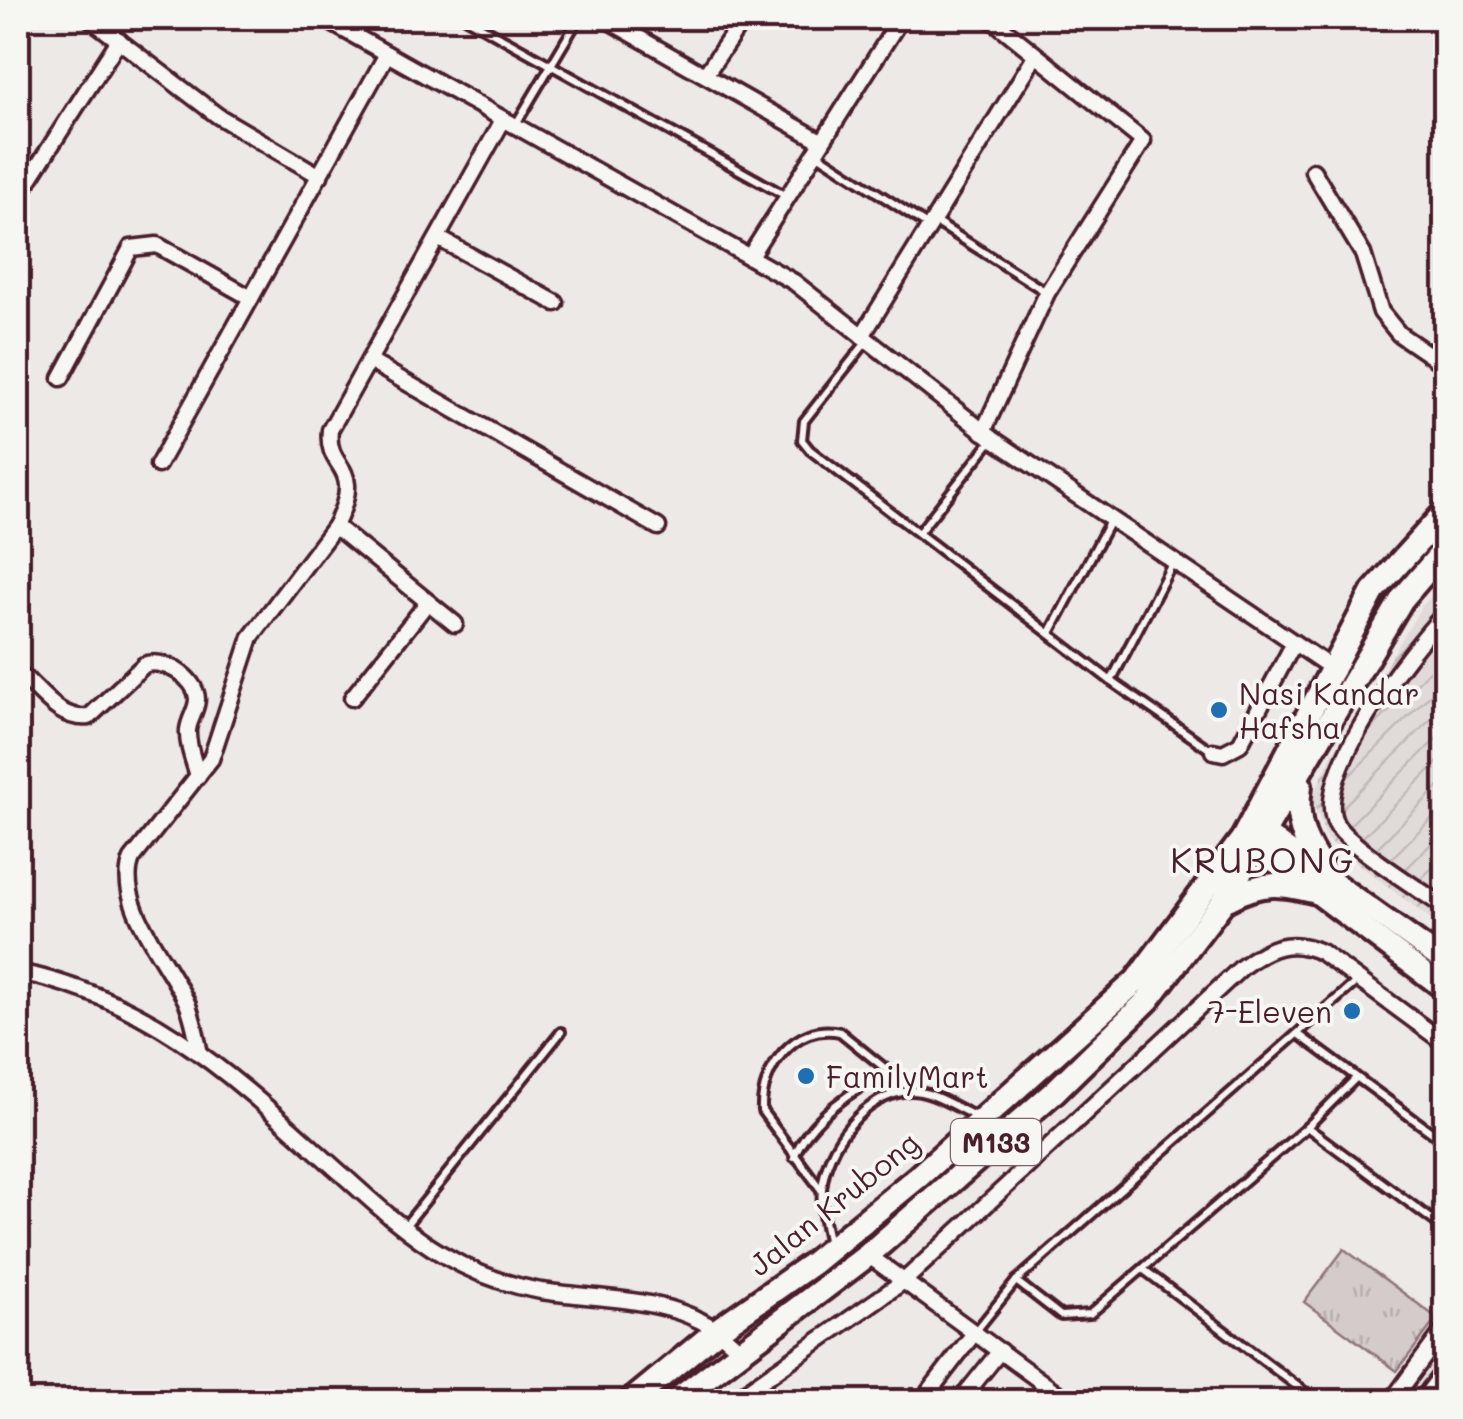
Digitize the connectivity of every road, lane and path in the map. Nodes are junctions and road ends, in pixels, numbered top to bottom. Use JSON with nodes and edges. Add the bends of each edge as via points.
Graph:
{"nodes":[{"id":1,"x":89,"y":18,"type":"edge"},
{"id":2,"x":322,"y":18,"type":"edge"},
{"id":3,"x":466,"y":18,"type":"edge"},
{"id":4,"x":579,"y":18,"type":"edge"},
{"id":5,"x":604,"y":18,"type":"edge"},
{"id":6,"x":744,"y":18,"type":"edge"},
{"id":7,"x":902,"y":18,"type":"edge"},
{"id":8,"x":990,"y":18,"type":"edge"},
{"id":9,"x":119,"y":40,"type":"junction"},
{"id":10,"x":387,"y":54,"type":"junction"},
{"id":11,"x":1036,"y":56,"type":"junction"},
{"id":12,"x":550,"y":65,"type":"junction"},
{"id":13,"x":705,"y":76,"type":"junction"},
{"id":14,"x":509,"y":123,"type":"junction"},
{"id":15,"x":818,"y":146,"type":"junction"},
{"id":16,"x":1313,"y":170,"type":"dead end"},
{"id":17,"x":320,"y":176,"type":"junction"},
{"id":18,"x":787,"y":196,"type":"junction"},
{"id":19,"x":18,"y":197,"type":"edge"},
{"id":20,"x":932,"y":224,"type":"junction"},
{"id":21,"x":438,"y":238,"type":"junction"},
{"id":22,"x":750,"y":256,"type":"junction"},
{"id":23,"x":1047,"y":293,"type":"junction"},
{"id":24,"x":252,"y":298,"type":"junction"},
{"id":25,"x":556,"y":303,"type":"dead end"},
{"id":26,"x":865,"y":338,"type":"junction"},
{"id":27,"x":369,"y":361,"type":"junction"},
{"id":28,"x":1446,"y":366,"type":"edge"},
{"id":29,"x":61,"y":378,"type":"dead end"},
{"id":30,"x":988,"y":435,"type":"junction"},
{"id":31,"x":158,"y":465,"type":"dead end"},
{"id":32,"x":1446,"y":510,"type":"edge"},
{"id":33,"x":1111,"y":520,"type":"junction"},
{"id":34,"x":336,"y":526,"type":"junction"},
{"id":35,"x":658,"y":527,"type":"dead end"},
{"id":36,"x":920,"y":531,"type":"junction"},
{"id":37,"x":1446,"y":548,"type":"edge"},
{"id":38,"x":1172,"y":562,"type":"junction"},
{"id":39,"x":428,"y":602,"type":"junction"},
{"id":40,"x":1446,"y":612,"type":"edge"},
{"id":41,"x":455,"y":624,"type":"dead end"},
{"id":42,"x":1050,"y":633,"type":"junction"},
{"id":43,"x":1294,"y":643,"type":"junction"},
{"id":44,"x":1333,"y":669,"type":"junction"},
{"id":45,"x":26,"y":679,"type":"dead end"},
{"id":46,"x":1111,"y":681,"type":"junction"},
{"id":47,"x":1354,"y":683,"type":"junction"},
{"id":48,"x":352,"y":698,"type":"dead end"},
{"id":49,"x":1213,"y":752,"type":"joint"},
{"id":50,"x":1303,"y":772,"type":"junction"},
{"id":51,"x":198,"y":776,"type":"junction"},
{"id":52,"x":1255,"y":836,"type":"junction"},
{"id":53,"x":1324,"y":886,"type":"junction"},
{"id":54,"x":1222,"y":903,"type":"junction"},
{"id":55,"x":1446,"y":908,"type":"edge"},
{"id":56,"x":1446,"y":963,"type":"edge"},
{"id":57,"x":18,"y":972,"type":"edge"},
{"id":58,"x":1359,"y":980,"type":"junction"},
{"id":59,"x":1446,"y":990,"type":"edge"},
{"id":60,"x":560,"y":1032,"type":"dead end"},
{"id":61,"x":1298,"y":1034,"type":"junction"},
{"id":62,"x":1446,"y":1044,"type":"edge"},
{"id":63,"x":199,"y":1049,"type":"junction"},
{"id":64,"x":892,"y":1073,"type":"junction"},
{"id":65,"x":1356,"y":1078,"type":"junction"},
{"id":66,"x":913,"y":1091,"type":"junction"},
{"id":67,"x":980,"y":1118,"type":"junction"},
{"id":68,"x":1307,"y":1127,"type":"junction"},
{"id":69,"x":1446,"y":1143,"type":"edge"},
{"id":70,"x":793,"y":1158,"type":"junction"},
{"id":71,"x":822,"y":1190,"type":"junction"},
{"id":72,"x":404,"y":1228,"type":"junction"},
{"id":73,"x":1446,"y":1230,"type":"edge"},
{"id":74,"x":830,"y":1250,"type":"junction"},
{"id":75,"x":868,"y":1256,"type":"junction"},
{"id":76,"x":1143,"y":1269,"type":"junction"},
{"id":77,"x":904,"y":1281,"type":"junction"},
{"id":78,"x":1016,"y":1281,"type":"junction"},
{"id":79,"x":1446,"y":1326,"type":"edge"},
{"id":80,"x":720,"y":1328,"type":"junction"},
{"id":81,"x":975,"y":1332,"type":"junction"},
{"id":82,"x":739,"y":1350,"type":"junction"},
{"id":83,"x":1000,"y":1351,"type":"junction"},
{"id":84,"x":1446,"y":1362,"type":"edge"},
{"id":85,"x":1051,"y":1388,"type":"junction"},
{"id":86,"x":630,"y":1402,"type":"edge"},
{"id":87,"x":674,"y":1402,"type":"edge"},
{"id":88,"x":731,"y":1402,"type":"edge"},
{"id":89,"x":921,"y":1402,"type":"edge"},
{"id":90,"x":960,"y":1402,"type":"edge"},
{"id":91,"x":1040,"y":1402,"type":"edge"},
{"id":92,"x":1068,"y":1402,"type":"edge"},
{"id":93,"x":1318,"y":1402,"type":"edge"},
{"id":94,"x":1391,"y":1402,"type":"edge"},
{"id":95,"x":1416,"y":1402,"type":"edge"}],
"edges":[{"from":1,"to":9,"type":"street"},
{"from":2,"to":10,"type":"street"},
{"from":3,"to":12,"type":"lane"},
{"from":4,"to":12,"type":"lane"},
{"from":5,"to":13,"type":"street"},
{"from":6,"to":13,"type":"street"},
{"from":7,"to":15,"type":"street"},
{"from":8,"to":11,"type":"street"},
{"from":9,"to":17,"type":"street","via":[[218,116]]},
{"from":9,"to":19,"type":"street"},
{"from":10,"to":14,"type":"street"},
{"from":10,"to":17,"type":"street"},
{"from":11,"to":20,"type":"street"},
{"from":11,"to":23,"type":"street","via":[[1143,141]]},
{"from":12,"to":14,"type":"lane"},
{"from":12,"to":18,"type":"lane"},
{"from":13,"to":15,"type":"street"},
{"from":14,"to":21,"type":"street"},
{"from":14,"to":22,"type":"street"},
{"from":15,"to":18,"type":"street"},
{"from":15,"to":20,"type":"lane"},
{"from":16,"to":28,"type":"street","via":[[1363,254],[1381,312],[1399,334]]},
{"from":17,"to":24,"type":"street"},
{"from":18,"to":22,"type":"street"},
{"from":20,"to":23,"type":"lane"},
{"from":20,"to":26,"type":"street"},
{"from":21,"to":25,"type":"street"},
{"from":21,"to":27,"type":"street"},
{"from":22,"to":26,"type":"street"},
{"from":23,"to":30,"type":"street"},
{"from":24,"to":29,"type":"street","via":[[157,246],[132,248]]},
{"from":24,"to":31,"type":"street"},
{"from":26,"to":30,"type":"street"},
{"from":26,"to":36,"type":"lane","via":[[804,421],[802,440]]},
{"from":27,"to":34,"type":"street","via":[[330,430],[332,452],[348,478]]},
{"from":27,"to":35,"type":"street"},
{"from":30,"to":33,"type":"street"},
{"from":30,"to":36,"type":"lane"},
{"from":32,"to":44,"type":"main road","name":"Jalan Krubong","number":"M133","via":[[1373,592]]},
{"from":33,"to":38,"type":"street"},
{"from":33,"to":42,"type":"lane"},
{"from":34,"to":39,"type":"street"},
{"from":34,"to":51,"type":"street","via":[[261,620],[243,657],[224,728]]},
{"from":36,"to":42,"type":"lane"},
{"from":37,"to":47,"type":"main road","name":"Jalan Krubong","number":"M133","via":[[1402,599]]},
{"from":38,"to":43,"type":"street"},
{"from":38,"to":46,"type":"lane"},
{"from":39,"to":41,"type":"street"},
{"from":39,"to":48,"type":"street"},
{"from":40,"to":55,"type":"street","via":[[1384,688],[1337,775],[1330,802],[1341,832]]},
{"from":42,"to":46,"type":"lane"},
{"from":43,"to":44,"type":"street"},
{"from":43,"to":49,"type":"street","via":[[1240,744]]},
{"from":44,"to":47,"type":"street"},
{"from":44,"to":52,"type":"main road","name":"Jalan Krubong","number":"M133"},
{"from":45,"to":51,"type":"street","via":[[58,710],[89,717],[144,666],[170,665],[195,691],[188,730]]},
{"from":46,"to":49,"type":"lane"},
{"from":47,"to":50,"type":"main road","name":"Jalan Krubong","number":"M133"},
{"from":50,"to":52,"type":"main road","name":"Jalan Krubong","number":"M133"},
{"from":50,"to":53,"type":"main road","via":[[1297,822]]},
{"from":51,"to":63,"type":"street","via":[[126,873],[129,897],[187,1003]]},
{"from":52,"to":53,"type":"street"},
{"from":52,"to":54,"type":"main road","name":"Jalan Krubong","number":"M133"},
{"from":52,"to":67,"type":"main road","name":"Jalan Krubong","number":"M133","via":[[1136,980]]},
{"from":53,"to":54,"type":"main road","via":[[1272,882]]},
{"from":53,"to":56,"type":"street"},
{"from":53,"to":59,"type":"street"},
{"from":54,"to":75,"type":"main road","name":"Jalan Krubong","number":"M133","via":[[1106,1044]]},
{"from":57,"to":63,"type":"street","via":[[92,993]]},
{"from":58,"to":61,"type":"lane"},
{"from":58,"to":62,"type":"street"},
{"from":58,"to":77,"type":"street","via":[[1307,946],[1272,947],[1256,956]]},
{"from":60,"to":72,"type":"lane"},
{"from":61,"to":65,"type":"lane"},
{"from":61,"to":78,"type":"lane"},
{"from":63,"to":72,"type":"street"},
{"from":64,"to":66,"type":"lane"},
{"from":64,"to":70,"type":"lane","via":[[870,1080],[802,1134]]},
{"from":64,"to":70,"type":"lane","via":[[840,1032],[803,1036],[784,1050],[764,1085],[762,1111]]},
{"from":65,"to":68,"type":"lane"},
{"from":65,"to":69,"type":"lane"},
{"from":66,"to":67,"type":"lane"},
{"from":66,"to":71,"type":"lane","via":[[884,1097],[856,1118],[827,1162]]},
{"from":67,"to":74,"type":"main road","name":"Jalan Krubong","number":"M133"},
{"from":68,"to":73,"type":"lane"},
{"from":68,"to":76,"type":"lane"},
{"from":70,"to":71,"type":"lane"},
{"from":71,"to":74,"type":"lane"},
{"from":72,"to":80,"type":"street","via":[[442,1254],[509,1284],[687,1312]]},
{"from":74,"to":80,"type":"main road","name":"Jalan Krubong","number":"M133"},
{"from":75,"to":77,"type":"street"},
{"from":75,"to":82,"type":"main road","name":"Jalan Krubong","number":"M133"},
{"from":76,"to":78,"type":"lane","via":[[1090,1314],[1072,1319]]},
{"from":76,"to":93,"type":"lane"},
{"from":77,"to":81,"type":"street"},
{"from":77,"to":88,"type":"street"},
{"from":78,"to":81,"type":"lane"},
{"from":79,"to":94,"type":"street"},
{"from":80,"to":82,"type":"street"},
{"from":80,"to":86,"type":"main road","name":"Jalan Krubong","number":"M133"},
{"from":81,"to":83,"type":"street"},
{"from":81,"to":89,"type":"street"},
{"from":82,"to":87,"type":"main road","name":"Jalan Krubong","number":"M133"},
{"from":83,"to":85,"type":"street"},
{"from":83,"to":90,"type":"street"},
{"from":84,"to":95,"type":"lane"},
{"from":85,"to":91,"type":"lane"},
{"from":85,"to":92,"type":"street"}]}
